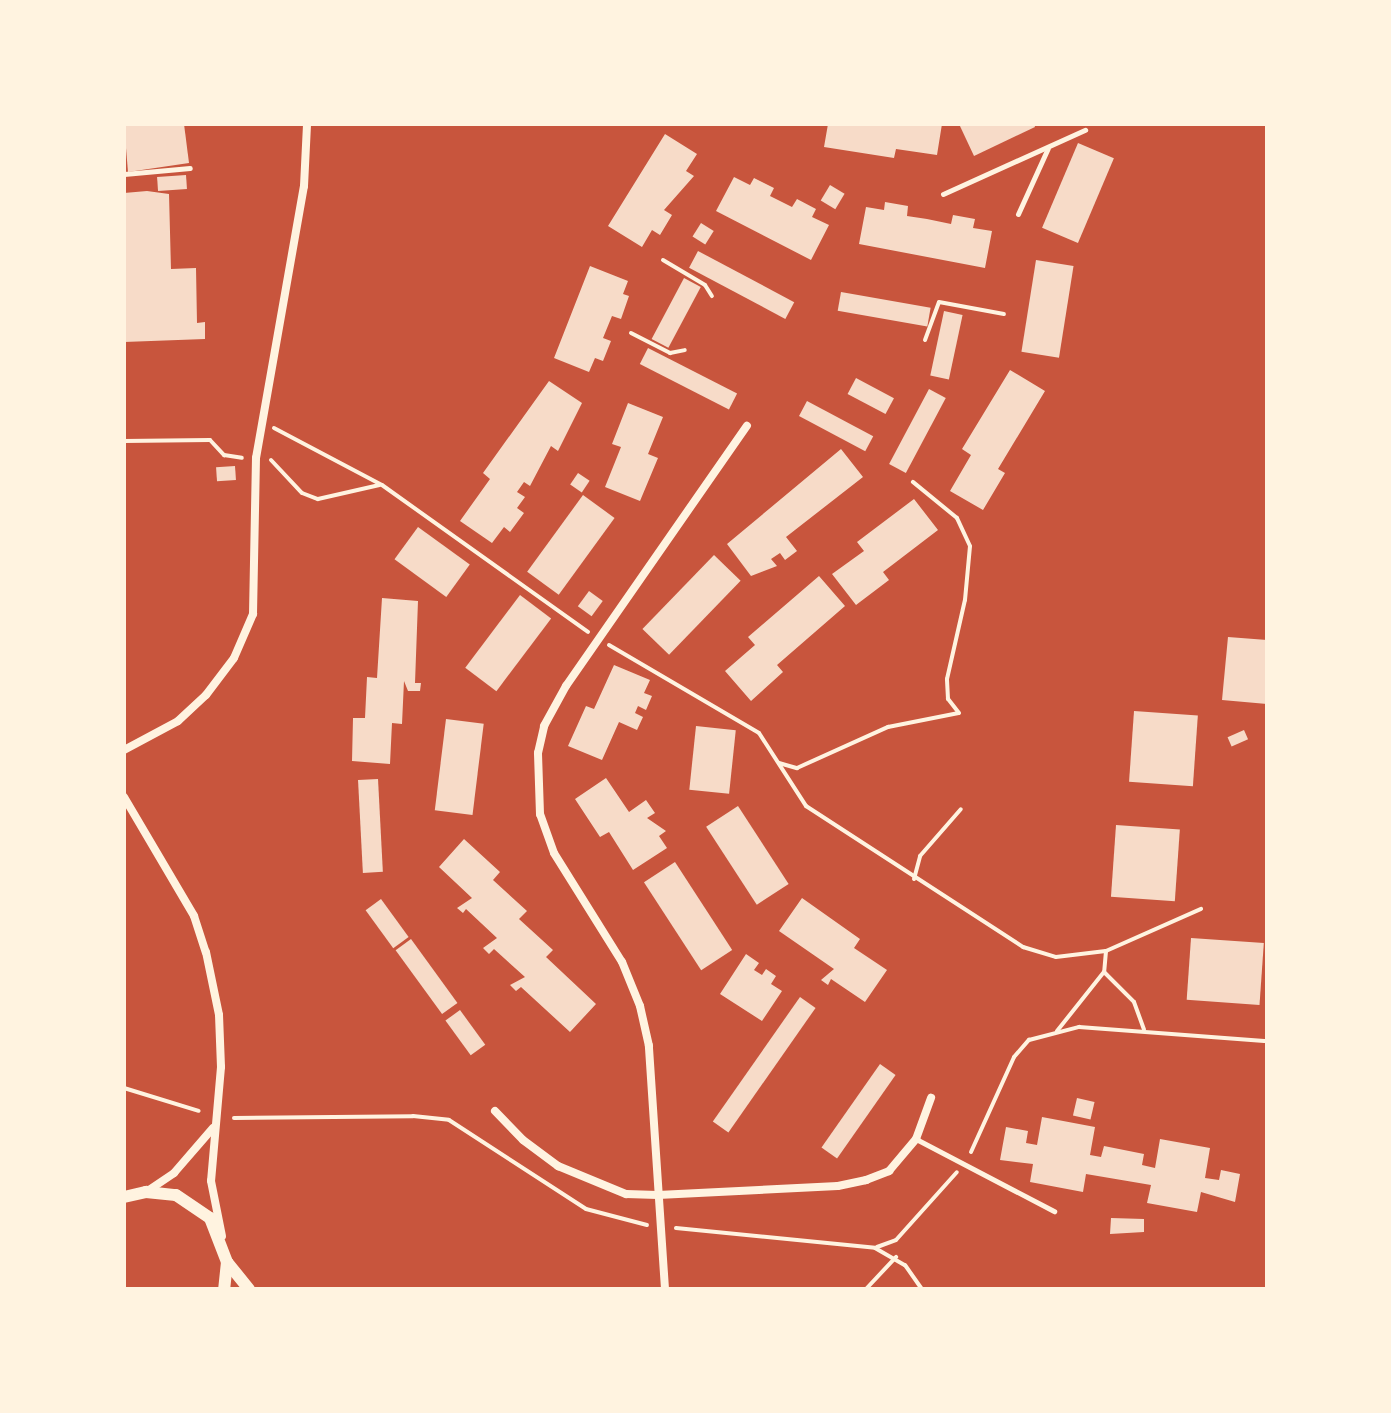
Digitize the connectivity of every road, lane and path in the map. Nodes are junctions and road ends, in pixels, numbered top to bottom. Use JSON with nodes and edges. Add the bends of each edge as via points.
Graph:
{"nodes":[{"id":1,"x":307,"y":124,"type":"edge"},
{"id":2,"x":1085,"y":130,"type":"dead end"},
{"id":3,"x":1048,"y":147,"type":"junction"},
{"id":4,"x":190,"y":168,"type":"dead end"},
{"id":5,"x":124,"y":174,"type":"edge"},
{"id":6,"x":943,"y":194,"type":"dead end"},
{"id":7,"x":1018,"y":214,"type":"dead end"},
{"id":8,"x":663,"y":260,"type":"dead end"},
{"id":9,"x":712,"y":296,"type":"dead end"},
{"id":10,"x":1004,"y":314,"type":"dead end"},
{"id":11,"x":631,"y":333,"type":"dead end"},
{"id":12,"x":925,"y":340,"type":"dead end"},
{"id":13,"x":685,"y":350,"type":"dead end"},
{"id":14,"x":262,"y":422,"type":"junction"},
{"id":15,"x":747,"y":426,"type":"dead end"},
{"id":16,"x":124,"y":441,"type":"edge"},
{"id":17,"x":256,"y":458,"type":"junction"},
{"id":18,"x":913,"y":482,"type":"dead end"},
{"id":19,"x":382,"y":485,"type":"junction"},
{"id":20,"x":553,"y":608,"type":"dead end"},
{"id":21,"x":632,"y":660,"type":"dead end"},
{"id":22,"x":124,"y":750,"type":"edge"},
{"id":23,"x":779,"y":763,"type":"junction"},
{"id":24,"x":124,"y":797,"type":"edge"},
{"id":25,"x":961,"y":809,"type":"dead end"},
{"id":26,"x":914,"y":879,"type":"junction"},
{"id":27,"x":1201,"y":909,"type":"dead end"},
{"id":28,"x":1106,"y":951,"type":"junction"},
{"id":29,"x":1104,"y":972,"type":"junction"},
{"id":30,"x":1144,"y":1030,"type":"junction"},
{"id":31,"x":1057,"y":1031,"type":"junction"},
{"id":32,"x":1267,"y":1041,"type":"edge"},
{"id":33,"x":124,"y":1088,"type":"edge"},
{"id":34,"x":931,"y":1098,"type":"dead end"},
{"id":35,"x":199,"y":1111,"type":"dead end"},
{"id":36,"x":495,"y":1111,"type":"dead end"},
{"id":37,"x":214,"y":1128,"type":"junction"},
{"id":38,"x":916,"y":1139,"type":"junction"},
{"id":39,"x":963,"y":1166,"type":"junction"},
{"id":40,"x":146,"y":1192,"type":"junction"},
{"id":41,"x":658,"y":1195,"type":"junction"},
{"id":42,"x":125,"y":1196,"type":"edge"},
{"id":43,"x":1054,"y":1211,"type":"dead end"},
{"id":44,"x":222,"y":1238,"type":"junction"},
{"id":45,"x":875,"y":1248,"type":"dead end"},
{"id":46,"x":896,"y":1257,"type":"dead end"},
{"id":47,"x":227,"y":1262,"type":"junction"},
{"id":48,"x":224,"y":1289,"type":"edge"},
{"id":49,"x":249,"y":1289,"type":"edge"},
{"id":50,"x":665,"y":1289,"type":"edge"},
{"id":51,"x":866,"y":1289,"type":"edge"}],
"edges":[{"from":1,"to":14,"type":"street","via":[[304,186]]},
{"from":2,"to":3,"type":"lane"},
{"from":3,"to":6,"type":"lane"},
{"from":3,"to":7,"type":"lane"},
{"from":4,"to":5,"type":"lane"},
{"from":8,"to":9,"type":"path","via":[[705,285]]},
{"from":10,"to":12,"type":"path","via":[[939,302]]},
{"from":11,"to":13,"type":"path","via":[[670,353]]},
{"from":14,"to":17,"type":"street"},
{"from":14,"to":19,"type":"path"},
{"from":15,"to":41,"type":"street","via":[[566,686],[544,726],[538,753],[540,814],[554,853],[622,962],[640,1006],[649,1046]]},
{"from":16,"to":17,"type":"path","via":[[210,440],[224,455]]},
{"from":17,"to":19,"type":"path","via":[[274,460],[302,493],[318,499]]},
{"from":17,"to":22,"type":"street","via":[[253,614],[234,658],[178,721]]},
{"from":18,"to":23,"type":"path","via":[[957,518],[970,546],[965,600],[947,679],[948,699],[959,713],[888,727],[797,768]]},
{"from":19,"to":20,"type":"path"},
{"from":21,"to":23,"type":"path","via":[[759,733]]},
{"from":23,"to":26,"type":"path","via":[[806,806]]},
{"from":24,"to":37,"type":"street","via":[[194,916],[206,952],[219,1015],[221,1067]]},
{"from":25,"to":26,"type":"path","via":[[920,856]]},
{"from":26,"to":28,"type":"path","via":[[1023,947],[1056,957]]},
{"from":27,"to":28,"type":"path"},
{"from":28,"to":29,"type":"path"},
{"from":29,"to":30,"type":"path","via":[[1134,1002]]},
{"from":29,"to":31,"type":"path"},
{"from":30,"to":31,"type":"path"},
{"from":30,"to":32,"type":"path"},
{"from":31,"to":39,"type":"path","via":[[1029,1040],[1014,1057]]},
{"from":33,"to":35,"type":"path"},
{"from":34,"to":38,"type":"street"},
{"from":36,"to":41,"type":"street","via":[[558,1166],[626,1194]]},
{"from":37,"to":40,"type":"street","via":[[185,1163]]},
{"from":37,"to":44,"type":"street","via":[[211,1181]]},
{"from":38,"to":39,"type":"lane"},
{"from":38,"to":41,"type":"street","via":[[889,1171],[852,1183]]},
{"from":39,"to":43,"type":"lane"},
{"from":39,"to":45,"type":"path","via":[[896,1240]]},
{"from":40,"to":42,"type":"street"},
{"from":40,"to":44,"type":"street","via":[[176,1195],[194,1204]]},
{"from":41,"to":50,"type":"street"},
{"from":44,"to":47,"type":"street"},
{"from":46,"to":51,"type":"path"},
{"from":47,"to":48,"type":"street"},
{"from":47,"to":49,"type":"street"}]}
